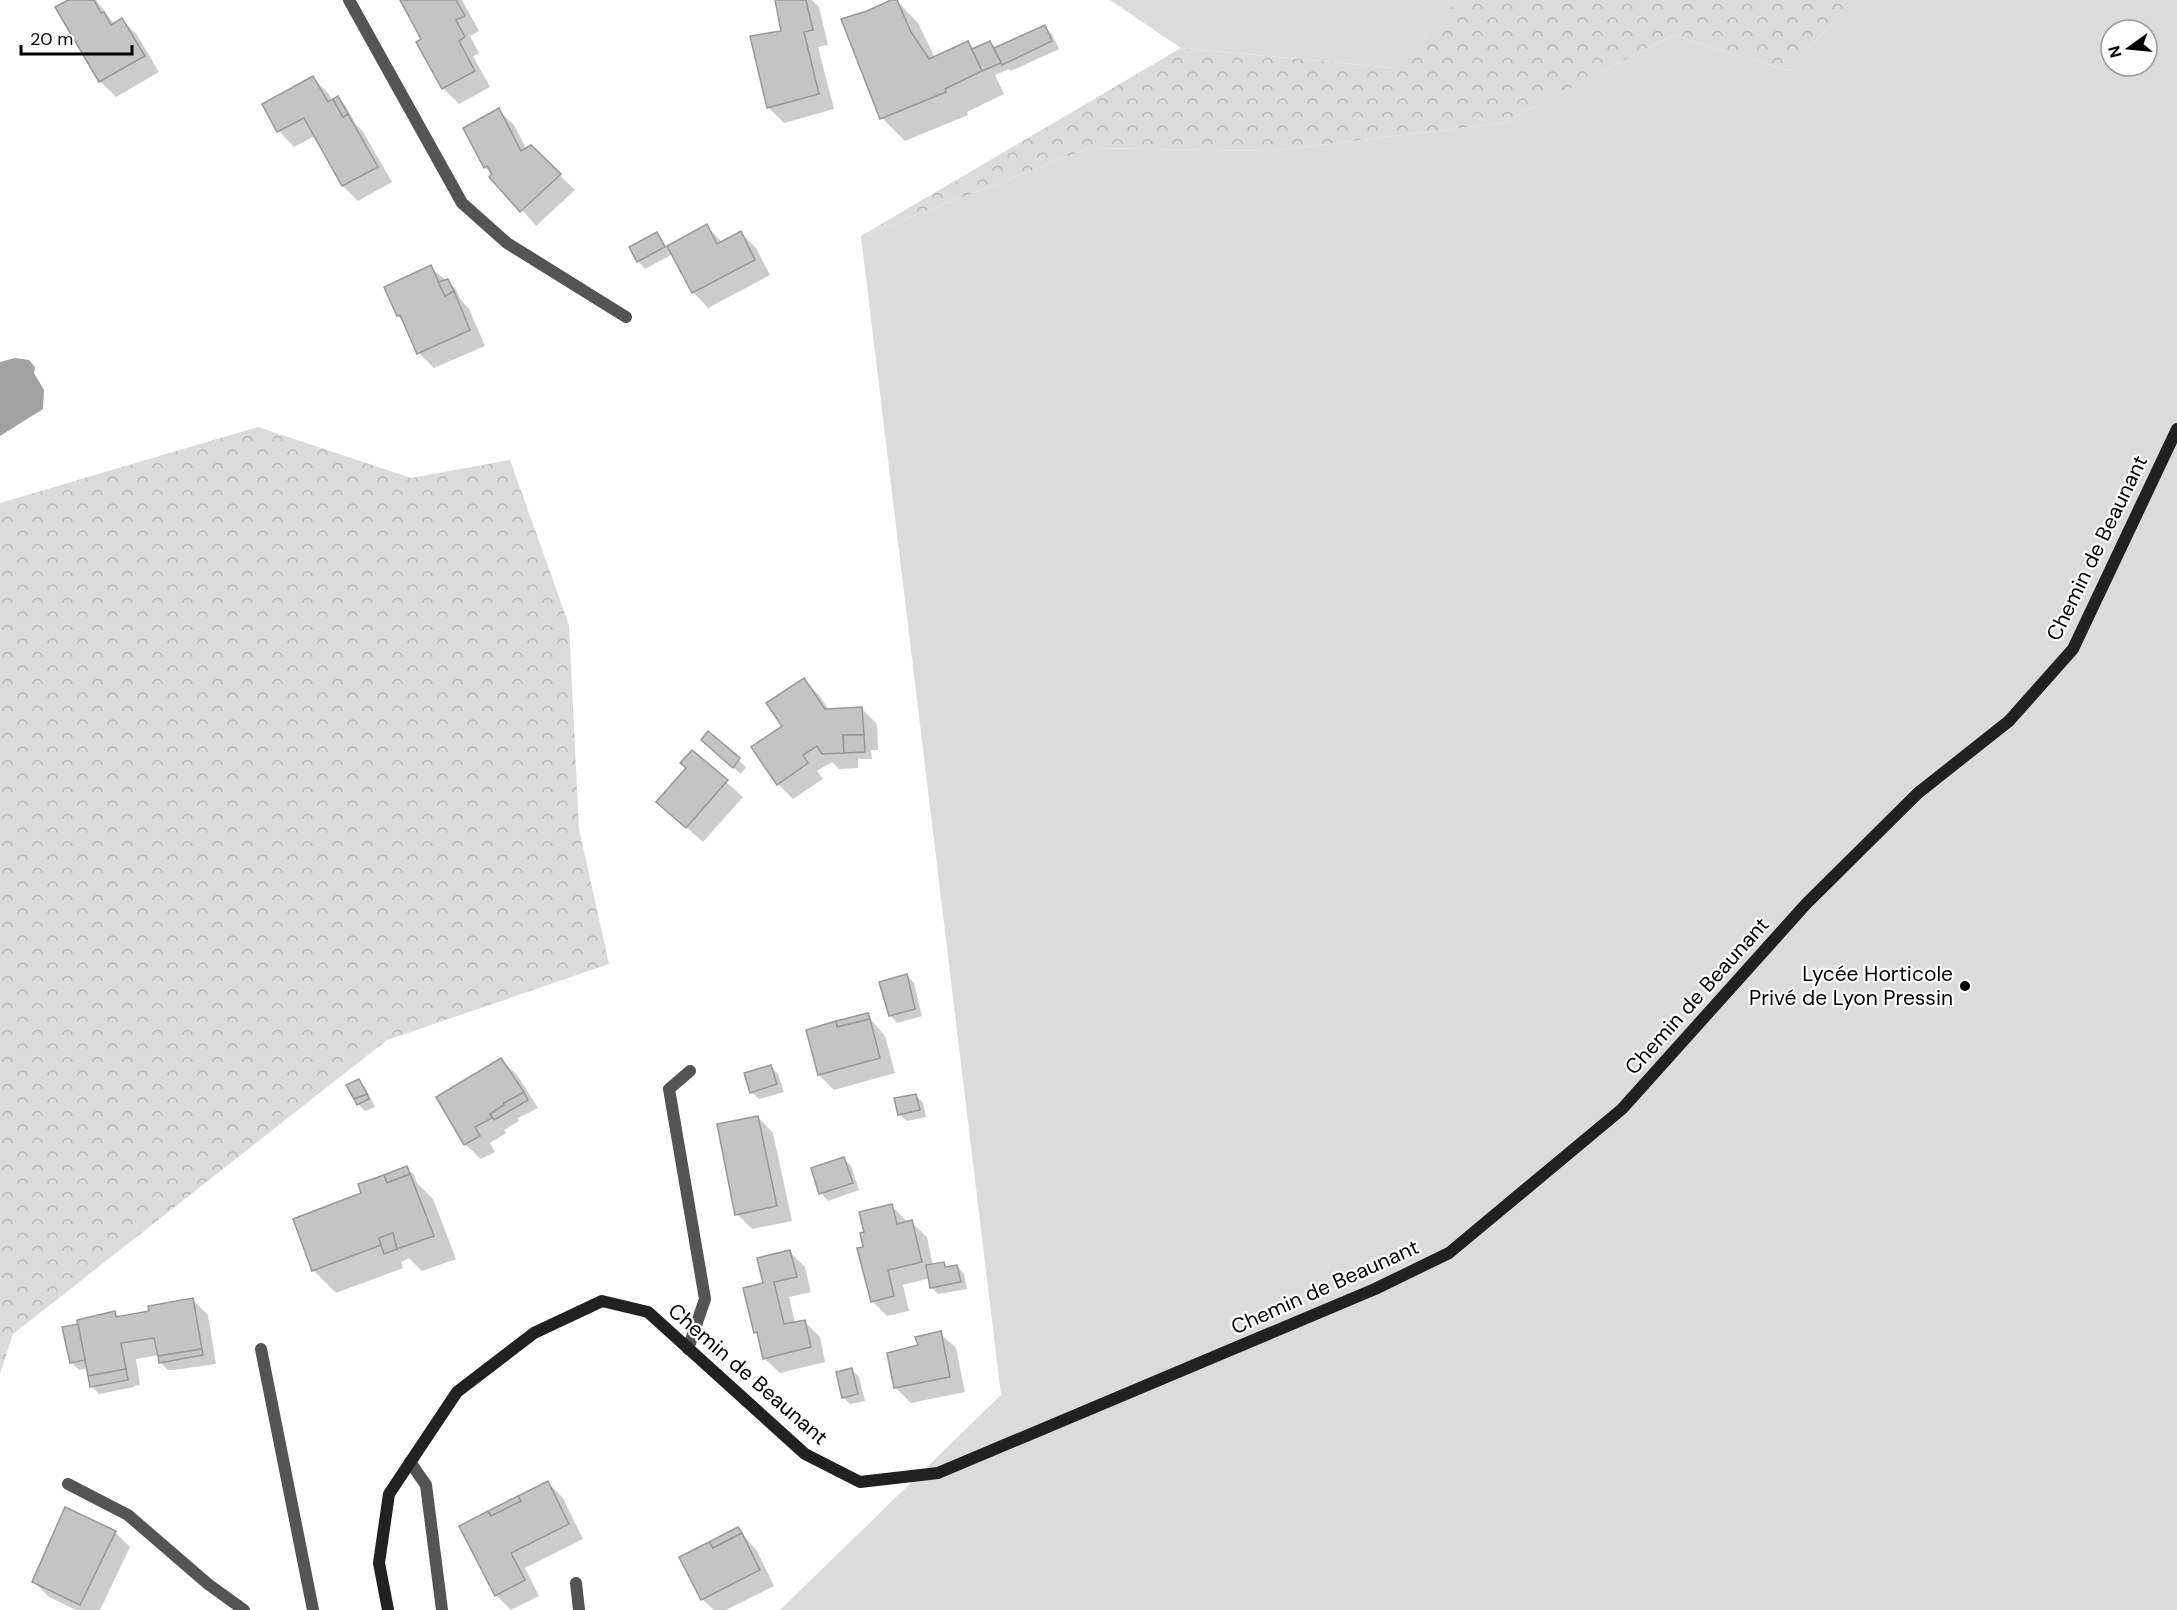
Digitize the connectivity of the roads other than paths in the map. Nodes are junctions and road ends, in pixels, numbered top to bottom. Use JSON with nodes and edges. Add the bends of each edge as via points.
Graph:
{"nodes":[{"id":1,"x":349,"y":0,"type":"edge"},
{"id":2,"x":626,"y":316,"type":"dead end"},
{"id":3,"x":2177,"y":429,"type":"edge"},
{"id":4,"x":690,"y":1071,"type":"dead end"},
{"id":5,"x":261,"y":1349,"type":"dead end"},
{"id":6,"x":688,"y":1349,"type":"junction"},
{"id":7,"x":410,"y":1461,"type":"junction"},
{"id":8,"x":68,"y":1484,"type":"dead end"},
{"id":9,"x":576,"y":1583,"type":"dead end"},
{"id":10,"x":244,"y":1610,"type":"edge"},
{"id":11,"x":312,"y":1610,"type":"edge"},
{"id":12,"x":388,"y":1610,"type":"edge"},
{"id":13,"x":442,"y":1610,"type":"edge"},
{"id":14,"x":579,"y":1610,"type":"edge"}],
"edges":[{"from":1,"to":2,"type":"street","via":[[462,203],[507,243]]},
{"from":3,"to":6,"type":"street","name":"Chemin de Beaunant","via":[[2073,649],[2009,721],[1918,793],[1806,904],[1622,1109],[1449,1253],[1375,1289],[938,1473],[860,1482],[805,1454]]},
{"from":4,"to":6,"type":"street","via":[[669,1089],[705,1299]]},
{"from":5,"to":11,"type":"street"},
{"from":6,"to":7,"type":"street","name":"Chemin de Beaunant","via":[[648,1312],[602,1301],[534,1333],[457,1392]]},
{"from":7,"to":12,"type":"street","name":"Chemin de Beaunant","via":[[389,1494],[379,1563]]},
{"from":7,"to":13,"type":"street","via":[[426,1485]]},
{"from":8,"to":10,"type":"street","via":[[128,1515]]},
{"from":9,"to":14,"type":"street"}]}
